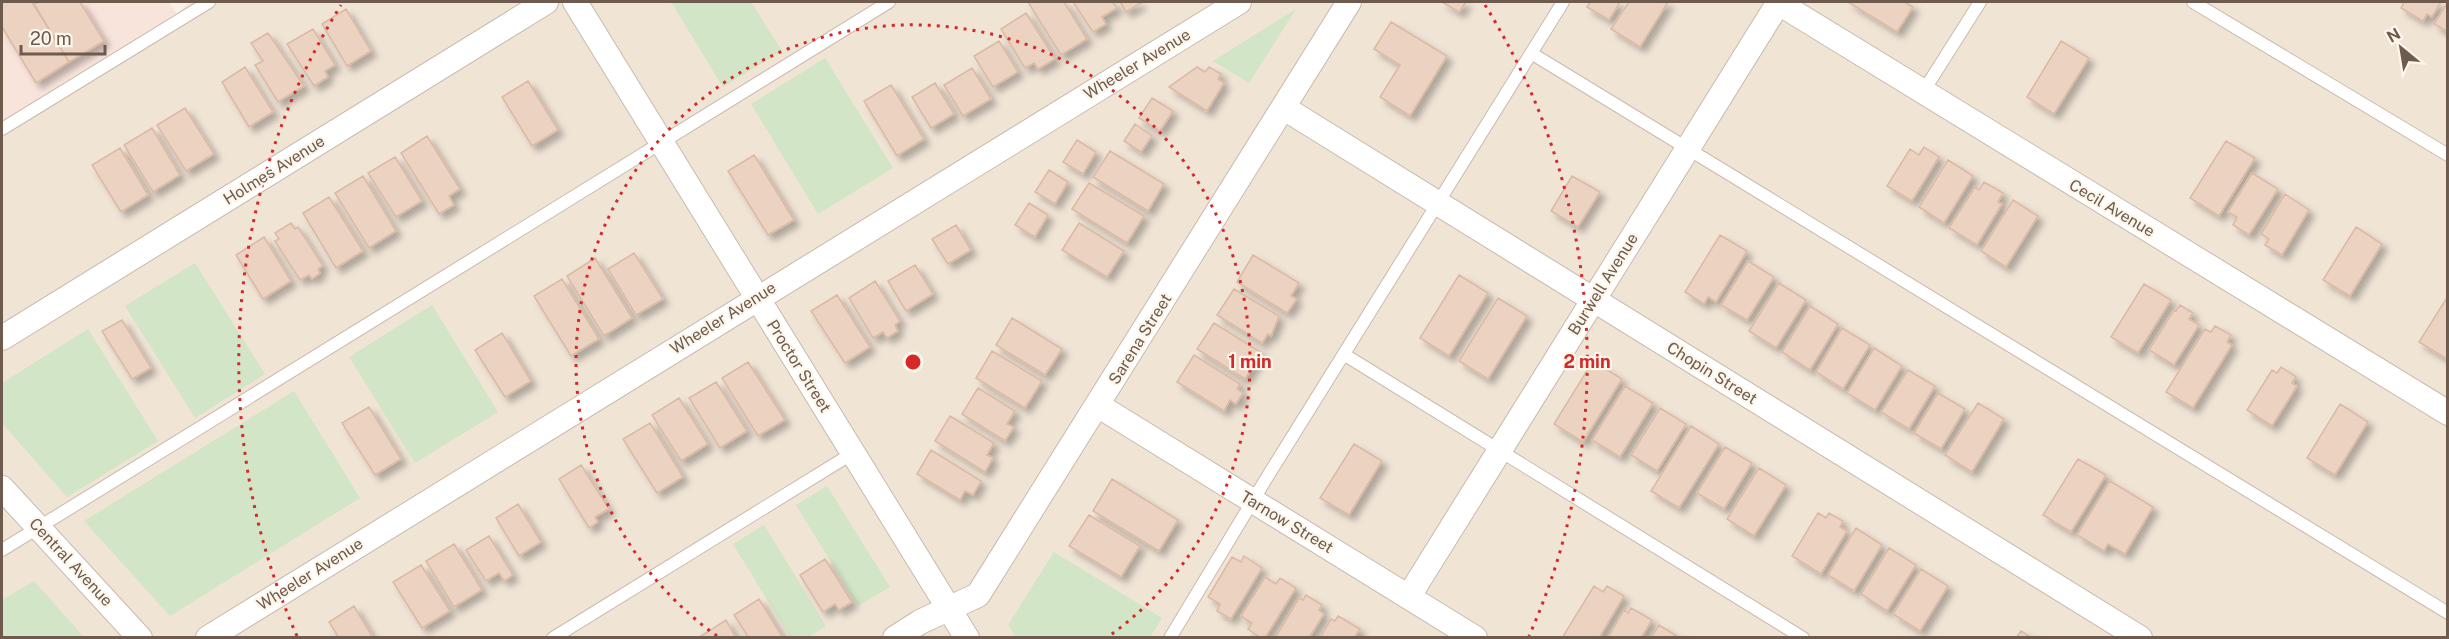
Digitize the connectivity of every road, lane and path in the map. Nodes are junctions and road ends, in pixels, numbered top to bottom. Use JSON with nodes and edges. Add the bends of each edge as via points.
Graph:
{"nodes":[{"id":1,"x":209,"y":2,"type":"edge"},
{"id":2,"x":546,"y":2,"type":"edge"},
{"id":3,"x":575,"y":2,"type":"edge"},
{"id":4,"x":889,"y":2,"type":"edge"},
{"id":5,"x":1239,"y":2,"type":"edge"},
{"id":6,"x":1349,"y":2,"type":"edge"},
{"id":7,"x":1563,"y":2,"type":"edge"},
{"id":8,"x":1778,"y":2,"type":"edge"},
{"id":9,"x":1980,"y":2,"type":"edge"},
{"id":10,"x":2193,"y":2,"type":"edge"},
{"id":11,"x":194,"y":5,"type":"edge"},
{"id":12,"x":1531,"y":53,"type":"junction"},
{"id":13,"x":1923,"y":92,"type":"junction"},
{"id":14,"x":1284,"y":108,"type":"junction"},
{"id":15,"x":2,"y":129,"type":"edge"},
{"id":16,"x":662,"y":143,"type":"junction"},
{"id":17,"x":1689,"y":150,"type":"junction"},
{"id":18,"x":2448,"y":155,"type":"edge"},
{"id":19,"x":1437,"y":205,"type":"junction"},
{"id":20,"x":757,"y":297,"type":"junction"},
{"id":21,"x":1593,"y":300,"type":"junction"},
{"id":22,"x":2,"y":338,"type":"edge"},
{"id":23,"x":1345,"y":355,"type":"junction"},
{"id":24,"x":1098,"y":406,"type":"junction"},
{"id":25,"x":2448,"y":413,"type":"edge"},
{"id":26,"x":1499,"y":450,"type":"junction"},
{"id":27,"x":853,"y":453,"type":"junction"},
{"id":28,"x":2,"y":488,"type":"edge"},
{"id":29,"x":1252,"y":500,"type":"junction"},
{"id":30,"x":38,"y":528,"type":"junction"},
{"id":31,"x":2,"y":550,"type":"edge"},
{"id":32,"x":1409,"y":596,"type":"junction"},
{"id":33,"x":949,"y":609,"type":"junction"},
{"id":34,"x":2448,"y":613,"type":"edge"},
{"id":35,"x":140,"y":638,"type":"edge"},
{"id":36,"x":208,"y":638,"type":"edge"},
{"id":37,"x":553,"y":638,"type":"edge"},
{"id":38,"x":894,"y":638,"type":"edge"},
{"id":39,"x":967,"y":638,"type":"edge"},
{"id":40,"x":1170,"y":638,"type":"edge"},
{"id":41,"x":1475,"y":638,"type":"edge"},
{"id":42,"x":1803,"y":638,"type":"edge"},
{"id":43,"x":2140,"y":638,"type":"edge"}],
"edges":[{"from":1,"to":11,"type":"lane"},
{"from":2,"to":22,"type":"street","name":"Holmes Avenue"},
{"from":3,"to":16,"type":"street","name":"Proctor Street"},
{"from":4,"to":16,"type":"lane"},
{"from":5,"to":20,"type":"street","name":"Wheeler Avenue"},
{"from":6,"to":14,"type":"street","name":"Sarena Street"},
{"from":7,"to":12,"type":"lane"},
{"from":8,"to":13,"type":"street","name":"Cecil Avenue"},
{"from":8,"to":17,"type":"street","name":"Burwell Avenue"},
{"from":9,"to":13,"type":"lane"},
{"from":10,"to":18,"type":"lane"},
{"from":11,"to":15,"type":"lane"},
{"from":12,"to":17,"type":"lane"},
{"from":12,"to":19,"type":"lane"},
{"from":13,"to":25,"type":"street","name":"Cecil Avenue"},
{"from":14,"to":19,"type":"street","name":"Chopin Street"},
{"from":14,"to":24,"type":"street","name":"Sarena Street"},
{"from":16,"to":20,"type":"street","name":"Proctor Street"},
{"from":16,"to":30,"type":"lane"},
{"from":17,"to":21,"type":"street","name":"Burwell Avenue"},
{"from":17,"to":34,"type":"lane"},
{"from":19,"to":21,"type":"street","name":"Chopin Street"},
{"from":19,"to":23,"type":"lane"},
{"from":20,"to":27,"type":"street","name":"Proctor Street"},
{"from":20,"to":36,"type":"street","name":"Wheeler Avenue"},
{"from":21,"to":26,"type":"street","name":"Burwell Avenue"},
{"from":21,"to":43,"type":"street","name":"Chopin Street"},
{"from":23,"to":26,"type":"lane"},
{"from":23,"to":29,"type":"lane"},
{"from":24,"to":29,"type":"street","name":"Tarnow Street"},
{"from":24,"to":33,"type":"street","name":"Sarena Street","via":[[978,595]]},
{"from":26,"to":32,"type":"street","name":"Burwell Avenue"},
{"from":26,"to":42,"type":"lane"},
{"from":27,"to":33,"type":"street","name":"Proctor Street"},
{"from":27,"to":37,"type":"lane"},
{"from":28,"to":30,"type":"street","name":"Central Avenue"},
{"from":29,"to":32,"type":"street","name":"Tarnow Street"},
{"from":29,"to":40,"type":"lane"},
{"from":30,"to":31,"type":"lane"},
{"from":30,"to":35,"type":"street","name":"Central Avenue"},
{"from":32,"to":41,"type":"street","name":"Tarnow Street"},
{"from":33,"to":38,"type":"street","name":"Sarena Street"},
{"from":33,"to":39,"type":"street","name":"Proctor Street"}]}
